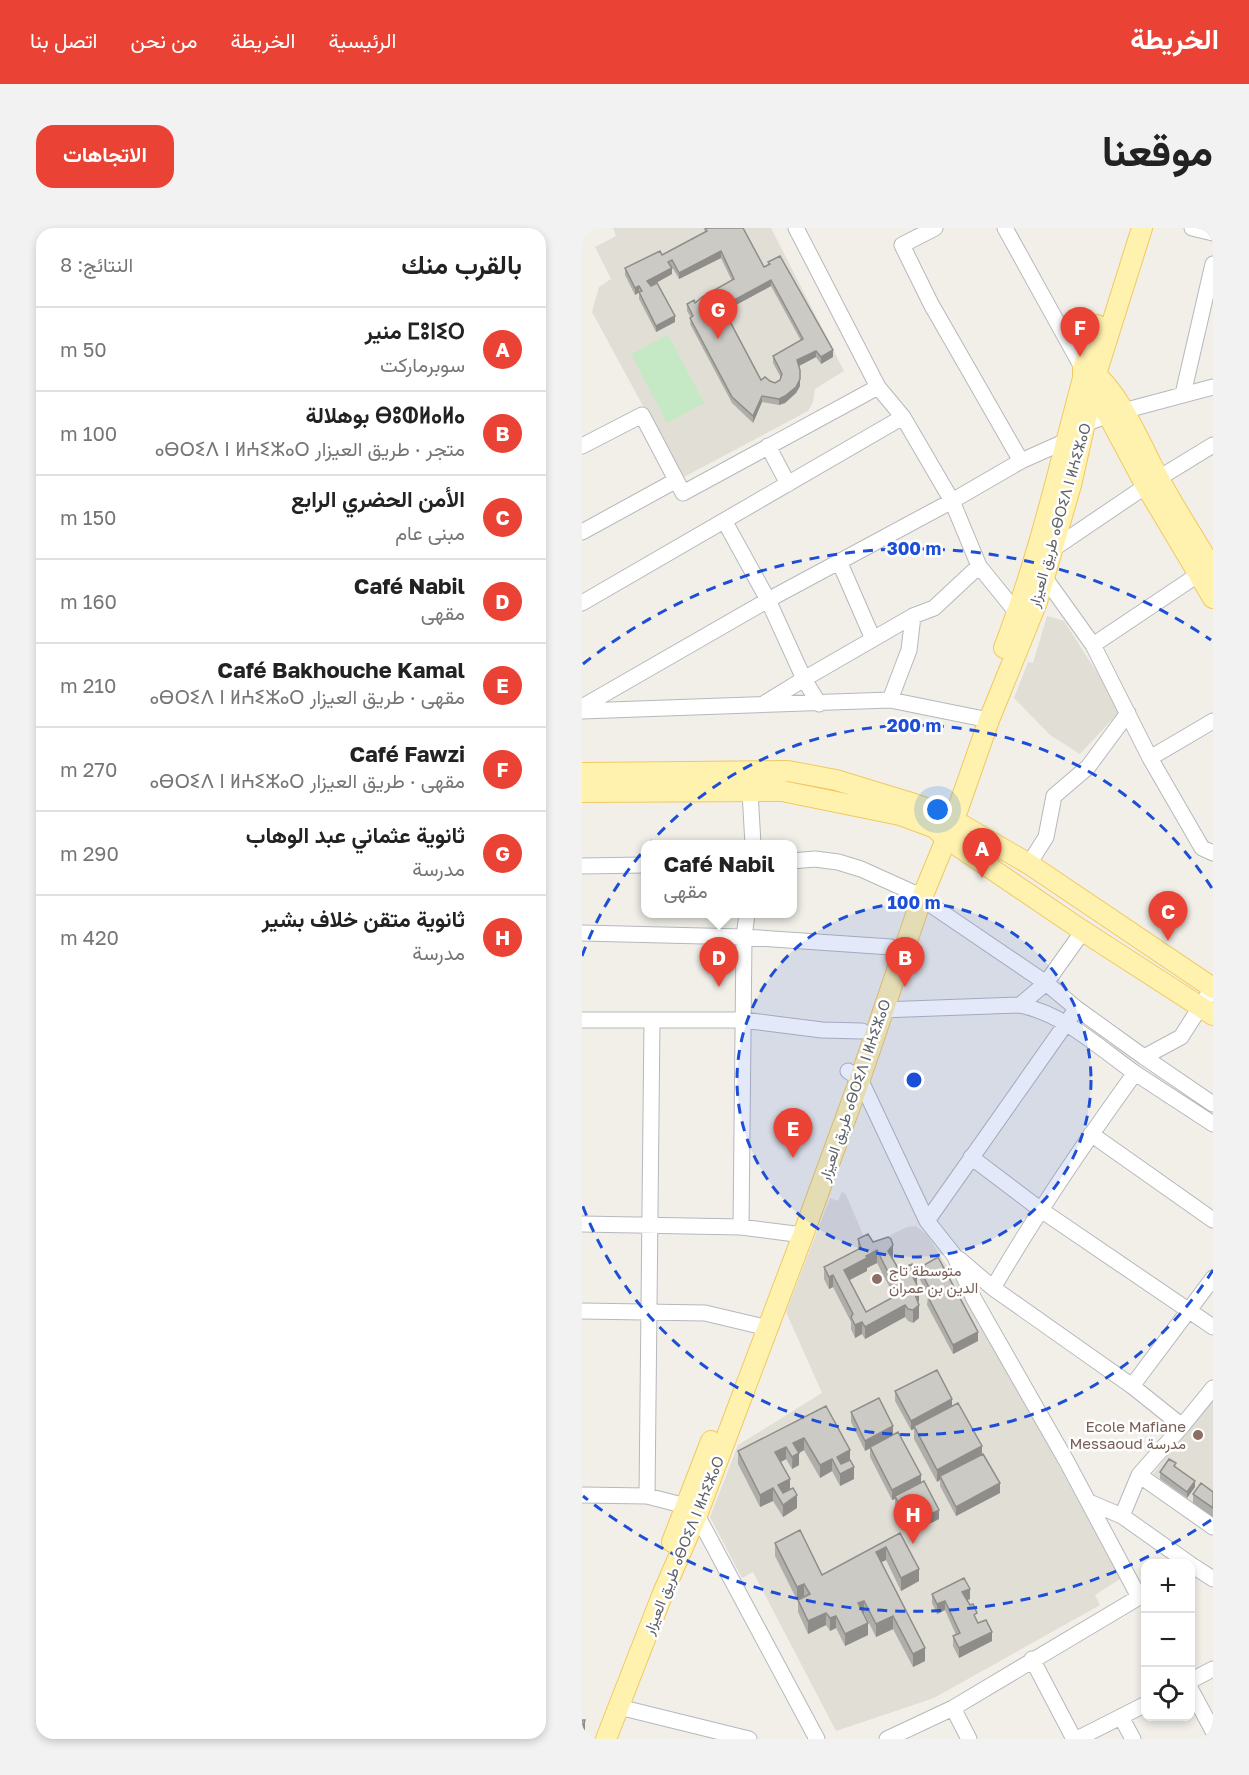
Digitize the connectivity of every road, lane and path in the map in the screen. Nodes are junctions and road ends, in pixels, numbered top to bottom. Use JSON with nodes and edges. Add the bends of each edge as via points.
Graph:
{"nodes":[{"id":1,"x":796,"y":228,"type":"edge"},
{"id":2,"x":935,"y":228,"type":"edge"},
{"id":3,"x":1005,"y":228,"type":"edge"},
{"id":4,"x":1128,"y":228,"type":"edge"},
{"id":5,"x":1142,"y":228,"type":"edge"},
{"id":6,"x":1192,"y":228,"type":"edge"},
{"id":7,"x":1213,"y":233,"type":"edge"},
{"id":8,"x":1213,"y":264,"type":"edge"},
{"id":9,"x":1086,"y":374,"type":"junction"},
{"id":10,"x":878,"y":387,"type":"junction"},
{"id":11,"x":1213,"y":387,"type":"edge"},
{"id":12,"x":1182,"y":394,"type":"junction"},
{"id":13,"x":1116,"y":413,"type":"junction"},
{"id":14,"x":903,"y":417,"type":"junction"},
{"id":15,"x":1085,"y":424,"type":"junction"},
{"id":16,"x":1066,"y":441,"type":"junction"},
{"id":17,"x":1213,"y":445,"type":"edge"},
{"id":18,"x":582,"y":446,"type":"edge"},
{"id":19,"x":768,"y":446,"type":"junction"},
{"id":20,"x":1021,"y":461,"type":"junction"},
{"id":21,"x":675,"y":481,"type":"junction"},
{"id":22,"x":1152,"y":482,"type":"junction"},
{"id":23,"x":788,"y":484,"type":"junction"},
{"id":24,"x":952,"y":501,"type":"junction"},
{"id":25,"x":725,"y":522,"type":"junction"},
{"id":26,"x":582,"y":532,"type":"edge"},
{"id":27,"x":1050,"y":551,"type":"junction"},
{"id":28,"x":839,"y":561,"type":"junction"},
{"id":29,"x":979,"y":566,"type":"junction"},
{"id":30,"x":1209,"y":569,"type":"edge"},
{"id":31,"x":1038,"y":573,"type":"junction"},
{"id":32,"x":1213,"y":598,"type":"edge"},
{"id":33,"x":768,"y":600,"type":"junction"},
{"id":34,"x":582,"y":603,"type":"edge"},
{"id":35,"x":1017,"y":613,"type":"junction"},
{"id":36,"x":914,"y":616,"type":"junction"},
{"id":37,"x":873,"y":639,"type":"junction"},
{"id":38,"x":1093,"y":645,"type":"junction"},
{"id":39,"x":804,"y":679,"type":"junction"},
{"id":40,"x":890,"y":700,"type":"junction"},
{"id":41,"x":765,"y":704,"type":"junction"},
{"id":42,"x":819,"y":704,"type":"junction"},
{"id":43,"x":582,"y":709,"type":"edge"},
{"id":44,"x":1128,"y":713,"type":"junction"},
{"id":45,"x":983,"y":719,"type":"junction"},
{"id":46,"x":1213,"y":721,"type":"edge"},
{"id":47,"x":1150,"y":758,"type":"junction"},
{"id":48,"x":755,"y":771,"type":"junction"},
{"id":49,"x":582,"y":773,"type":"edge"},
{"id":50,"x":582,"y":792,"type":"edge"},
{"id":51,"x":750,"y":792,"type":"junction"},
{"id":52,"x":945,"y":825,"type":"junction"},
{"id":53,"x":753,"y":840,"type":"edge"},
{"id":54,"x":1210,"y":848,"type":"edge"},
{"id":55,"x":797,"y":861,"type":"edge"},
{"id":56,"x":1029,"y":864,"type":"junction"},
{"id":57,"x":641,"y":865,"type":"edge"},
{"id":58,"x":582,"y":866,"type":"edge"},
{"id":59,"x":916,"y":896,"type":"junction"},
{"id":60,"x":746,"y":918,"type":"edge"},
{"id":61,"x":1083,"y":931,"type":"junction"},
{"id":62,"x":582,"y":933,"type":"edge"},
{"id":63,"x":744,"y":937,"type":"junction"},
{"id":64,"x":891,"y":947,"type":"junction"},
{"id":65,"x":1046,"y":983,"type":"junction"},
{"id":66,"x":1213,"y":988,"type":"edge"},
{"id":67,"x":1020,"y":1005,"type":"junction"},
{"id":68,"x":1076,"y":1008,"type":"junction"},
{"id":69,"x":881,"y":1010,"type":"junction"},
{"id":70,"x":1207,"y":1011,"type":"edge"},
{"id":71,"x":582,"y":1020,"type":"edge"},
{"id":72,"x":652,"y":1020,"type":"junction"},
{"id":73,"x":743,"y":1020,"type":"junction"},
{"id":74,"x":1067,"y":1022,"type":"junction"},
{"id":75,"x":862,"y":1031,"type":"junction"},
{"id":76,"x":1144,"y":1057,"type":"junction"},
{"id":77,"x":1136,"y":1073,"type":"junction"},
{"id":78,"x":854,"y":1075,"type":"junction"},
{"id":79,"x":1213,"y":1104,"type":"edge"},
{"id":80,"x":1213,"y":1124,"type":"edge"},
{"id":81,"x":1091,"y":1134,"type":"junction"},
{"id":82,"x":971,"y":1157,"type":"junction"},
{"id":83,"x":1041,"y":1210,"type":"junction"},
{"id":84,"x":1213,"y":1220,"type":"edge"},
{"id":85,"x":927,"y":1221,"type":"junction"},
{"id":86,"x":582,"y":1224,"type":"edge"},
{"id":87,"x":650,"y":1225,"type":"junction"},
{"id":88,"x":741,"y":1227,"type":"junction"},
{"id":89,"x":797,"y":1235,"type":"junction"},
{"id":90,"x":954,"y":1255,"type":"junction"},
{"id":91,"x":1213,"y":1278,"type":"edge"},
{"id":92,"x":993,"y":1288,"type":"junction"},
{"id":93,"x":582,"y":1311,"type":"edge"},
{"id":94,"x":1189,"y":1311,"type":"junction"},
{"id":95,"x":649,"y":1312,"type":"junction"},
{"id":96,"x":762,"y":1326,"type":"junction"},
{"id":97,"x":1213,"y":1327,"type":"edge"},
{"id":98,"x":1132,"y":1386,"type":"junction"},
{"id":99,"x":1213,"y":1388,"type":"edge"},
{"id":100,"x":1182,"y":1426,"type":"junction"},
{"id":101,"x":1139,"y":1474,"type":"junction"},
{"id":102,"x":582,"y":1495,"type":"edge"},
{"id":103,"x":647,"y":1497,"type":"junction"},
{"id":104,"x":1089,"y":1502,"type":"junction"},
{"id":105,"x":692,"y":1510,"type":"junction"},
{"id":106,"x":1122,"y":1516,"type":"junction"},
{"id":107,"x":1213,"y":1527,"type":"edge"},
{"id":108,"x":1182,"y":1559,"type":"edge"},
{"id":109,"x":1195,"y":1568,"type":"edge"},
{"id":110,"x":1213,"y":1579,"type":"edge"},
{"id":111,"x":1141,"y":1593,"type":"edge"},
{"id":112,"x":1141,"y":1596,"type":"edge"},
{"id":113,"x":1032,"y":1659,"type":"junction"},
{"id":114,"x":1213,"y":1669,"type":"edge"},
{"id":115,"x":1195,"y":1679,"type":"edge"},
{"id":116,"x":1195,"y":1696,"type":"edge"},
{"id":117,"x":619,"y":1707,"type":"junction"},
{"id":118,"x":1141,"y":1707,"type":"edge"},
{"id":119,"x":953,"y":1708,"type":"junction"},
{"id":120,"x":1121,"y":1717,"type":"junction"},
{"id":121,"x":1213,"y":1731,"type":"edge"},
{"id":122,"x":595,"y":1739,"type":"edge"},
{"id":123,"x":606,"y":1739,"type":"edge"},
{"id":124,"x":749,"y":1739,"type":"edge"},
{"id":125,"x":817,"y":1739,"type":"edge"},
{"id":126,"x":888,"y":1739,"type":"edge"},
{"id":127,"x":969,"y":1739,"type":"edge"},
{"id":128,"x":1076,"y":1739,"type":"edge"},
{"id":129,"x":1133,"y":1739,"type":"edge"}],
"edges":[{"from":1,"to":10,"type":"street"},
{"from":2,"to":20,"type":"street","via":[[902,245],[931,304]]},
{"from":3,"to":9,"type":"street"},
{"from":4,"to":9,"type":"main road","name":"طريق العيزار ⴰⴱⵔⵉⴷ ⵏ ⵍⵄⵉⵣⴰⵔ"},
{"from":5,"to":9,"type":"main road","name":"طريق العيزار ⴰⴱⵔⵉⴷ ⵏ ⵍⵄⵉⵣⴰⵔ"},
{"from":6,"to":7,"type":"street"},
{"from":8,"to":12,"type":"street"},
{"from":9,"to":13,"type":"main road"},
{"from":9,"to":15,"type":"main road","name":"طريق العيزار ⴰⴱⵔⵉⴷ ⵏ ⵍⵄⵉⵣⴰⵔ"},
{"from":9,"to":16,"type":"main road","name":"طريق العيزار ⴰⴱⵔⵉⴷ ⵏ ⵍⵄⵉⵣⴰⵔ"},
{"from":10,"to":14,"type":"street"},
{"from":10,"to":19,"type":"street"},
{"from":11,"to":12,"type":"street"},
{"from":12,"to":13,"type":"street"},
{"from":13,"to":15,"type":"street"},
{"from":13,"to":22,"type":"main road"},
{"from":14,"to":23,"type":"street"},
{"from":14,"to":24,"type":"street"},
{"from":15,"to":16,"type":"street"},
{"from":15,"to":27,"type":"main road","name":"طريق العيزار ⴰⴱⵔⵉⴷ ⵏ ⵍⵄⵉⵣⴰⵔ"},
{"from":16,"to":20,"type":"street"},
{"from":16,"to":31,"type":"main road","name":"طريق العيزار ⴰⴱⵔⵉⴷ ⵏ ⵍⵄⵉⵣⴰⵔ"},
{"from":17,"to":22,"type":"street"},
{"from":18,"to":21,"type":"street","via":[[642,415]]},
{"from":19,"to":21,"type":"street","via":[[683,493]]},
{"from":19,"to":23,"type":"street"},
{"from":20,"to":24,"type":"street"},
{"from":21,"to":26,"type":"street"},
{"from":22,"to":27,"type":"street"},
{"from":22,"to":30,"type":"main road"},
{"from":23,"to":25,"type":"street"},
{"from":24,"to":28,"type":"street"},
{"from":24,"to":29,"type":"street"},
{"from":25,"to":33,"type":"street"},
{"from":25,"to":34,"type":"street"},
{"from":27,"to":31,"type":"main road","name":"طريق العيزار ⴰⴱⵔⵉⴷ ⵏ ⵍⵄⵉⵣⴰⵔ"},
{"from":28,"to":33,"type":"street"},
{"from":28,"to":37,"type":"street"},
{"from":29,"to":35,"type":"street"},
{"from":29,"to":36,"type":"street","via":[[934,608]]},
{"from":30,"to":32,"type":"main road"},
{"from":30,"to":38,"type":"street"},
{"from":31,"to":35,"type":"main road","name":"طريق العيزار ⴰⴱⵔⵉⴷ ⵏ ⵍⵄⵉⵣⴰⵔ"},
{"from":31,"to":38,"type":"street"},
{"from":31,"to":45,"type":"main road","name":"طريق العيزار ⴰⴱⵔⵉⴷ ⵏ ⵍⵄⵉⵣⴰⵔ"},
{"from":33,"to":39,"type":"street"},
{"from":33,"to":43,"type":"street"},
{"from":35,"to":45,"type":"main road","name":"طريق العيزار ⴰⴱⵔⵉⴷ ⵏ ⵍⵄⵉⵣⴰⵔ"},
{"from":36,"to":37,"type":"street"},
{"from":36,"to":40,"type":"street","via":[[909,650]]},
{"from":37,"to":39,"type":"street"},
{"from":38,"to":44,"type":"street"},
{"from":39,"to":41,"type":"street"},
{"from":39,"to":42,"type":"street"},
{"from":40,"to":42,"type":"street"},
{"from":40,"to":45,"type":"street"},
{"from":41,"to":42,"type":"street"},
{"from":41,"to":43,"type":"street"},
{"from":44,"to":47,"type":"street"},
{"from":44,"to":56,"type":"street","via":[[1088,767],[1054,796],[1046,837]]},
{"from":45,"to":52,"type":"main road","name":"طريق العيزار ⴰⴱⵔⵉⴷ ⵏ ⵍⵄⵉⵣⴰⵔ"},
{"from":46,"to":47,"type":"street"},
{"from":47,"to":54,"type":"street"},
{"from":48,"to":49,"type":"main road"},
{"from":48,"to":51,"type":"street"},
{"from":48,"to":52,"type":"main road","via":[[788,771],[836,780]]},
{"from":50,"to":51,"type":"main road"},
{"from":51,"to":52,"type":"main road","via":[[782,791]]},
{"from":51,"to":53,"type":"street"},
{"from":52,"to":56,"type":"main road"},
{"from":52,"to":59,"type":"main road","name":"طريق العيزار ⴰⴱⵔⵉⴷ ⵏ ⵍⵄⵉⵣⴰⵔ"},
{"from":52,"to":61,"type":"main road"},
{"from":55,"to":59,"type":"street","via":[[838,862]]},
{"from":56,"to":66,"type":"main road"},
{"from":57,"to":58,"type":"street"},
{"from":59,"to":64,"type":"main road","name":"طريق العيزار ⴰⴱⵔⵉⴷ ⵏ ⵍⵄⵉⵣⴰⵔ"},
{"from":59,"to":65,"type":"street"},
{"from":59,"to":69,"type":"main road","name":"طريق العيزار ⴰⴱⵔⵉⴷ ⵏ ⵍⵄⵉⵣⴰⵔ"},
{"from":60,"to":63,"type":"street"},
{"from":61,"to":65,"type":"street"},
{"from":61,"to":70,"type":"main road"},
{"from":62,"to":63,"type":"street"},
{"from":63,"to":64,"type":"street"},
{"from":63,"to":73,"type":"street"},
{"from":64,"to":75,"type":"main road","name":"طريق العيزار ⴰⴱⵔⵉⴷ ⵏ ⵍⵄⵉⵣⴰⵔ"},
{"from":65,"to":67,"type":"street"},
{"from":65,"to":68,"type":"street"},
{"from":66,"to":70,"type":"street"},
{"from":67,"to":69,"type":"street"},
{"from":67,"to":74,"type":"street"},
{"from":68,"to":74,"type":"street"},
{"from":68,"to":76,"type":"street"},
{"from":69,"to":78,"type":"main road","name":"طريق العيزار ⴰⴱⵔⵉⴷ ⵏ ⵍⵄⵉⵣⴰⵔ"},
{"from":70,"to":76,"type":"street","via":[[1181,1037]]},
{"from":71,"to":72,"type":"street"},
{"from":72,"to":73,"type":"street"},
{"from":72,"to":87,"type":"street"},
{"from":73,"to":75,"type":"street"},
{"from":73,"to":88,"type":"street"},
{"from":74,"to":77,"type":"street"},
{"from":74,"to":82,"type":"street"},
{"from":75,"to":78,"type":"main road","name":"طريق العيزار ⴰⴱⵔⵉⴷ ⵏ ⵍⵄⵉⵣⴰⵔ"},
{"from":76,"to":79,"type":"street"},
{"from":77,"to":80,"type":"street"},
{"from":77,"to":81,"type":"street"},
{"from":78,"to":85,"type":"street"},
{"from":78,"to":89,"type":"main road","name":"طريق العيزار ⴰⴱⵔⵉⴷ ⵏ ⵍⵄⵉⵣⴰⵔ"},
{"from":81,"to":83,"type":"street"},
{"from":81,"to":84,"type":"street"},
{"from":82,"to":83,"type":"street"},
{"from":82,"to":85,"type":"street"},
{"from":83,"to":92,"type":"street"},
{"from":83,"to":94,"type":"street"},
{"from":85,"to":90,"type":"street"},
{"from":86,"to":87,"type":"street"},
{"from":87,"to":88,"type":"street"},
{"from":87,"to":95,"type":"street"},
{"from":88,"to":89,"type":"street"},
{"from":89,"to":96,"type":"main road","name":"طريق العيزار ⴰⴱⵔⵉⴷ ⵏ ⵍⵄⵉⵣⴰⵔ"},
{"from":90,"to":92,"type":"street"},
{"from":90,"to":104,"type":"street","via":[[974,1299]]},
{"from":91,"to":94,"type":"street"},
{"from":92,"to":98,"type":"street"},
{"from":93,"to":95,"type":"street"},
{"from":94,"to":97,"type":"street"},
{"from":94,"to":98,"type":"street"},
{"from":95,"to":96,"type":"street","via":[[705,1313]]},
{"from":95,"to":103,"type":"street"},
{"from":96,"to":105,"type":"main road","name":"طريق العيزار ⴰⴱⵔⵉⴷ ⵏ ⵍⵄⵉⵣⴰⵔ"},
{"from":98,"to":100,"type":"street"},
{"from":99,"to":100,"type":"street"},
{"from":100,"to":101,"type":"street"},
{"from":101,"to":106,"type":"street"},
{"from":101,"to":107,"type":"street"},
{"from":102,"to":103,"type":"street"},
{"from":103,"to":105,"type":"street"},
{"from":104,"to":106,"type":"street"},
{"from":104,"to":111,"type":"street"},
{"from":105,"to":117,"type":"main road","name":"طريق العيزار ⴰⴱⵔⵉⴷ ⵏ ⵍⵄⵉⵣⴰⵔ"},
{"from":105,"to":122,"type":"main road","name":"طريق العيزار ⴰⴱⵔⵉⴷ ⵏ ⵍⵄⵉⵣⴰⵔ"},
{"from":105,"to":125,"type":"street"},
{"from":106,"to":108,"type":"street"},
{"from":109,"to":110,"type":"street"},
{"from":112,"to":113,"type":"street"},
{"from":113,"to":119,"type":"street"},
{"from":113,"to":128,"type":"street"},
{"from":114,"to":115,"type":"street"},
{"from":116,"to":121,"type":"street"},
{"from":117,"to":123,"type":"main road","name":"طريق العيزار ⴰⴱⵔⵉⴷ ⵏ ⵍⵄⵉⵣⴰⵔ"},
{"from":117,"to":124,"type":"street"},
{"from":118,"to":120,"type":"street"},
{"from":119,"to":126,"type":"street"},
{"from":119,"to":127,"type":"street"},
{"from":120,"to":128,"type":"street"},
{"from":120,"to":129,"type":"street"}]}
